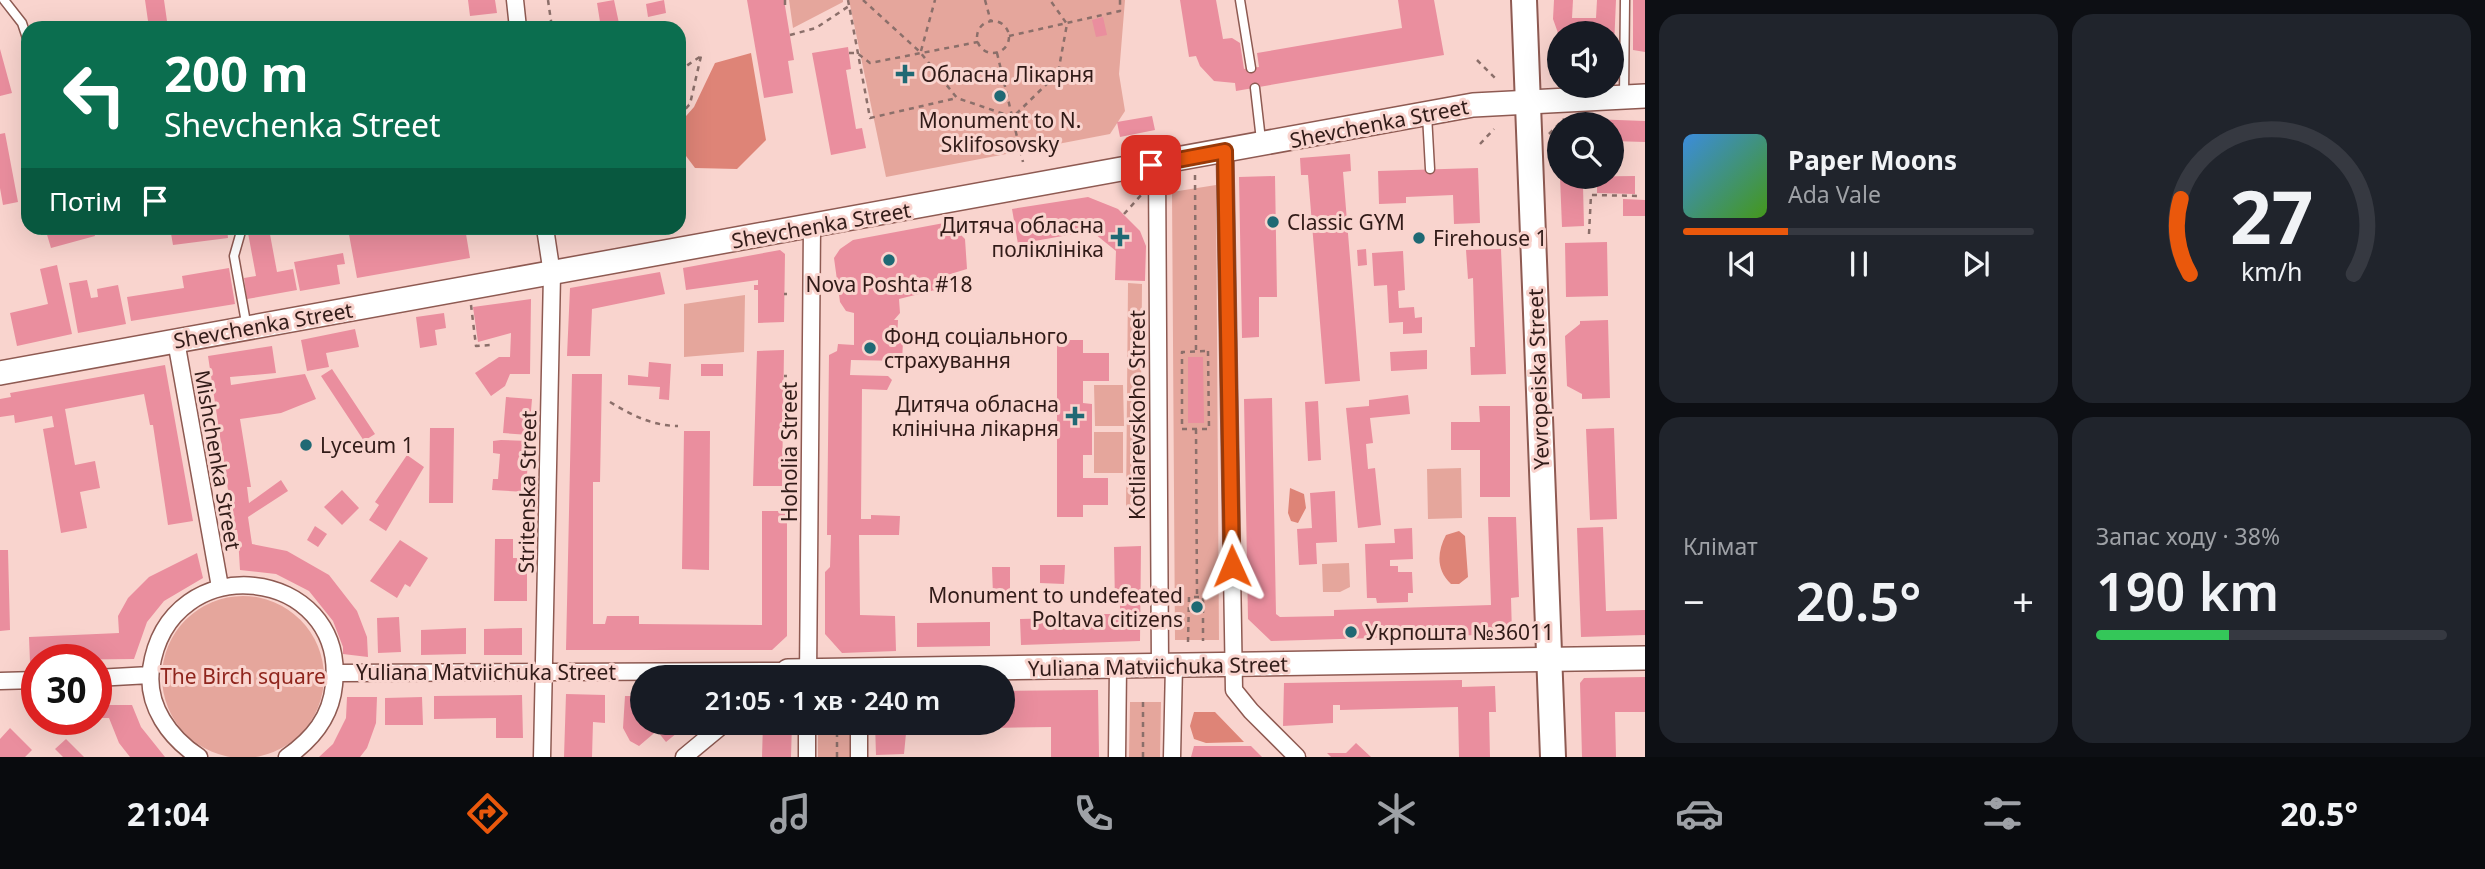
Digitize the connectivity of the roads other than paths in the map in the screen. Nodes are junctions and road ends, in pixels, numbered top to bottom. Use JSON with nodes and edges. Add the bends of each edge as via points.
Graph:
{"nodes":[{"id":1,"x":4,"y":0,"type":"edge"},
{"id":2,"x":515,"y":0,"type":"edge"},
{"id":3,"x":1240,"y":0,"type":"edge"},
{"id":4,"x":1524,"y":0,"type":"edge"},
{"id":5,"x":1625,"y":0,"type":"edge"},
{"id":6,"x":517,"y":21,"type":"edge"},
{"id":7,"x":21,"y":22,"type":"edge"},
{"id":8,"x":1251,"y":68,"type":"dead end"},
{"id":9,"x":1255,"y":88,"type":"dead end"},
{"id":10,"x":1635,"y":96,"type":"edge"},
{"id":11,"x":1527,"y":102,"type":"junction"},
{"id":12,"x":1427,"y":114,"type":"junction"},
{"id":13,"x":1262,"y":145,"type":"junction"},
{"id":14,"x":1225,"y":151,"type":"junction"},
{"id":15,"x":1157,"y":164,"type":"junction"},
{"id":16,"x":1430,"y":169,"type":"dead end"},
{"id":17,"x":812,"y":227,"type":"junction"},
{"id":18,"x":240,"y":235,"type":"edge"},
{"id":19,"x":546,"y":235,"type":"edge"},
{"id":20,"x":552,"y":274,"type":"junction"},
{"id":21,"x":247,"y":328,"type":"junction"},
{"id":22,"x":176,"y":341,"type":"junction"},
{"id":23,"x":0,"y":373,"type":"edge"},
{"id":24,"x":220,"y":587,"type":"junction"},
{"id":25,"x":1645,"y":658,"type":"edge"},
{"id":26,"x":1549,"y":659,"type":"junction"},
{"id":27,"x":796,"y":665,"type":"edge"},
{"id":28,"x":1167,"y":665,"type":"junction"},
{"id":29,"x":1234,"y":665,"type":"junction"},
{"id":30,"x":1118,"y":666,"type":"junction"},
{"id":31,"x":1015,"y":669,"type":"edge"},
{"id":32,"x":544,"y":672,"type":"junction"},
{"id":33,"x":336,"y":673,"type":"junction"},
{"id":34,"x":630,"y":673,"type":"edge"},
{"id":35,"x":150,"y":675,"type":"junction"},
{"id":36,"x":112,"y":676,"type":"edge"},
{"id":37,"x":21,"y":680,"type":"edge"},
{"id":38,"x":0,"y":681,"type":"edge"},
{"id":39,"x":711,"y":735,"type":"edge"},
{"id":40,"x":807,"y":735,"type":"edge"},
{"id":41,"x":859,"y":735,"type":"edge"},
{"id":42,"x":199,"y":757,"type":"edge"},
{"id":43,"x":287,"y":757,"type":"edge"},
{"id":44,"x":542,"y":757,"type":"edge"},
{"id":45,"x":684,"y":757,"type":"edge"},
{"id":46,"x":807,"y":757,"type":"edge"},
{"id":47,"x":859,"y":757,"type":"edge"},
{"id":48,"x":1117,"y":757,"type":"edge"},
{"id":49,"x":1171,"y":757,"type":"edge"},
{"id":50,"x":1297,"y":757,"type":"edge"},
{"id":51,"x":1553,"y":757,"type":"edge"}],
"edges":[{"from":1,"to":7,"type":"lane"},
{"from":2,"to":6,"type":"street"},
{"from":3,"to":8,"type":"lane"},
{"from":4,"to":11,"type":"main road","name":"Yevropeiska Street"},
{"from":5,"to":10,"type":"lane"},
{"from":9,"to":13,"type":"lane"},
{"from":10,"to":11,"type":"street","name":"Shevchenka Street"},
{"from":11,"to":12,"type":"street","name":"Shevchenka Street"},
{"from":11,"to":26,"type":"main road","name":"Yevropeiska Street"},
{"from":12,"to":13,"type":"street","name":"Shevchenka Street"},
{"from":12,"to":16,"type":"lane"},
{"from":13,"to":14,"type":"street","name":"Shevchenka Street"},
{"from":14,"to":15,"type":"street","name":"Shevchenka Street"},
{"from":14,"to":29,"type":"street"},
{"from":15,"to":17,"type":"street","name":"Shevchenka Street"},
{"from":15,"to":28,"type":"street","name":"Kotliarevskoho Street"},
{"from":17,"to":20,"type":"street","name":"Shevchenka Street"},
{"from":17,"to":27,"type":"street","name":"Hoholia Street"},
{"from":18,"to":21,"type":"lane","via":[[234,256]]},
{"from":19,"to":20,"type":"street","name":"Stritenska Street"},
{"from":20,"to":21,"type":"street","name":"Shevchenka Street"},
{"from":20,"to":32,"type":"street","name":"Stritenska Street"},
{"from":21,"to":22,"type":"street","name":"Shevchenka Street"},
{"from":22,"to":23,"type":"street","name":"Shevchenka Street"},
{"from":22,"to":24,"type":"street","name":"Mishchenka Street"},
{"from":24,"to":33,"type":"street","name":"Yuliana Matviichuka Street","via":[[243,583],[289,595],[322,628]]},
{"from":24,"to":35,"type":"street","name":"Yuliana Matviichuka Street","via":[[197,596],[171,620],[154,651]]},
{"from":25,"to":26,"type":"street","name":"Yuliana Matviichuka Street"},
{"from":26,"to":29,"type":"street","name":"Yuliana Matviichuka Street"},
{"from":26,"to":51,"type":"main road","name":"Yevropeiska Street"},
{"from":28,"to":29,"type":"street","name":"Yuliana Matviichuka Street"},
{"from":28,"to":30,"type":"street","name":"Yuliana Matviichuka Street"},
{"from":28,"to":49,"type":"street","name":"Kotliarevskoho Street"},
{"from":29,"to":50,"type":"street","via":[[1234,690]]},
{"from":30,"to":31,"type":"street","name":"Yuliana Matviichuka Street"},
{"from":30,"to":48,"type":"street"},
{"from":32,"to":33,"type":"street","name":"Yuliana Matviichuka Street"},
{"from":32,"to":34,"type":"street","name":"Yuliana Matviichuka Street"},
{"from":32,"to":44,"type":"street","name":"Stritenska Street"},
{"from":33,"to":43,"type":"street","name":"Yuliana Matviichuka Street","via":[[333,699],[322,724],[305,745]]},
{"from":35,"to":36,"type":"street"},
{"from":35,"to":42,"type":"street","name":"Yuliana Matviichuka Street","via":[[154,702],[165,726]]},
{"from":37,"to":38,"type":"street"},
{"from":39,"to":45,"type":"street"},
{"from":40,"to":46,"type":"street"},
{"from":41,"to":47,"type":"street"}]}
